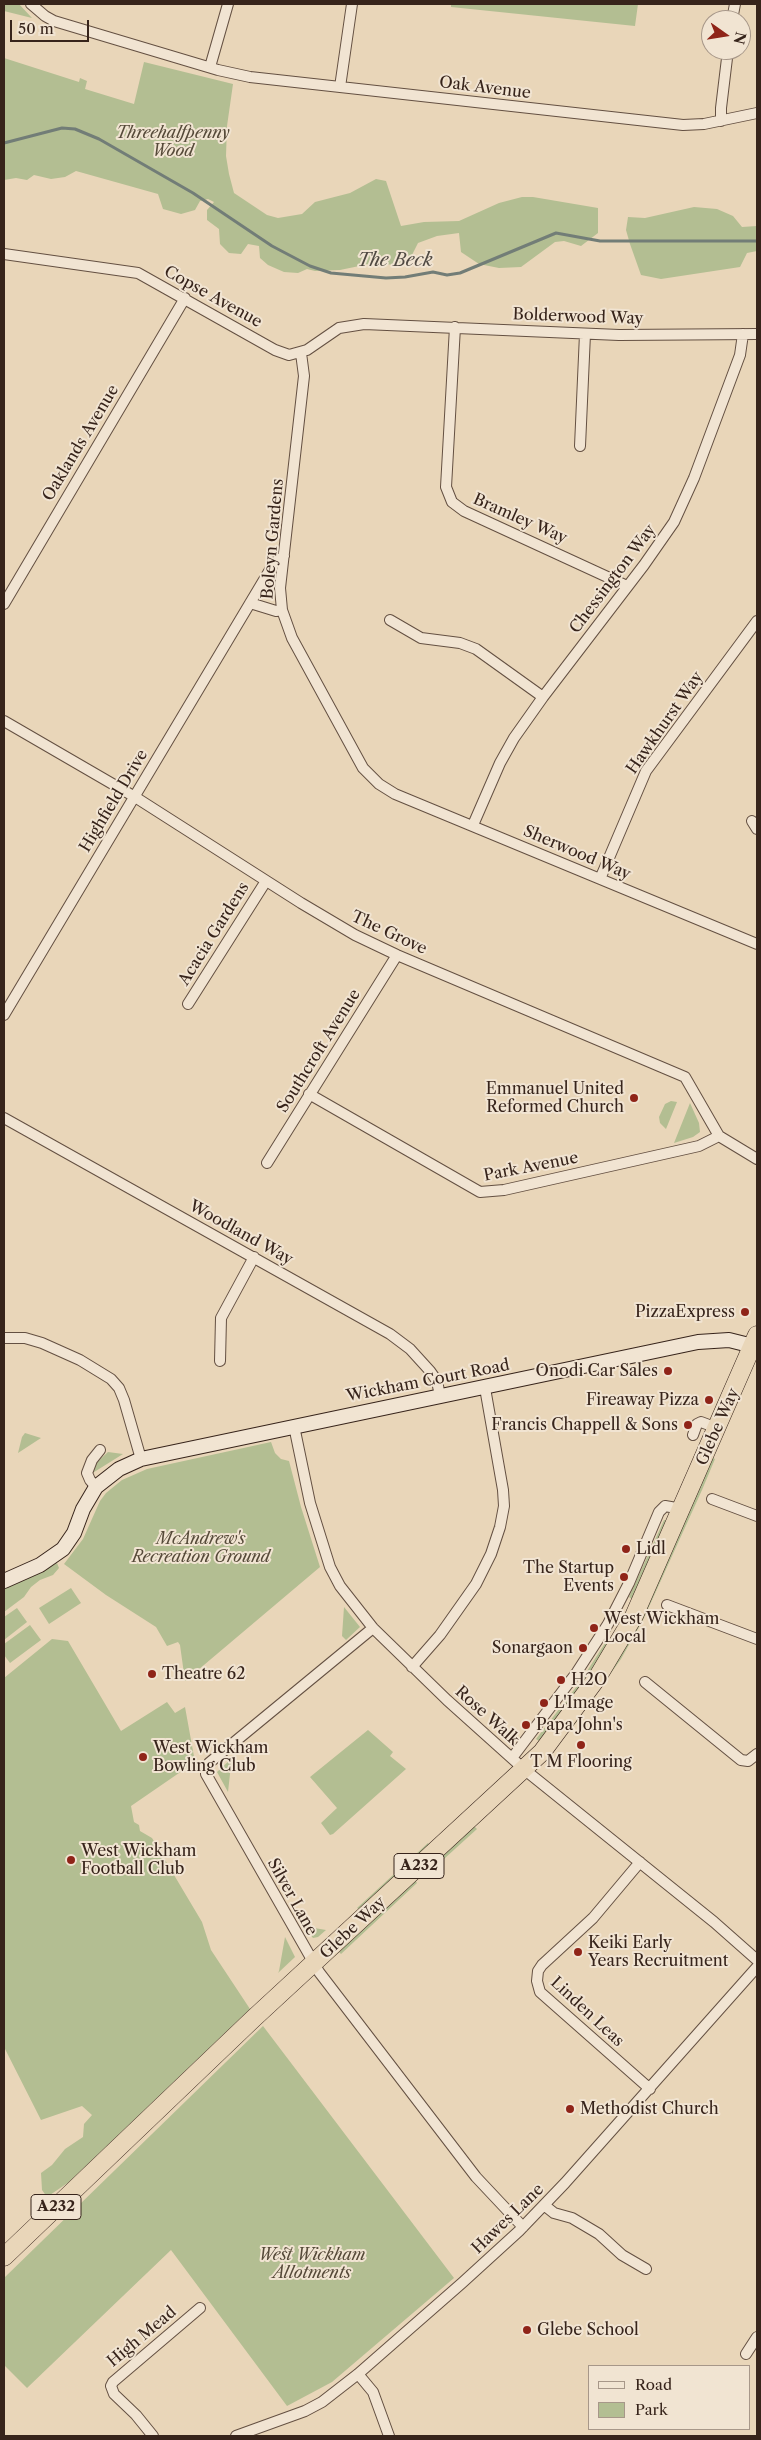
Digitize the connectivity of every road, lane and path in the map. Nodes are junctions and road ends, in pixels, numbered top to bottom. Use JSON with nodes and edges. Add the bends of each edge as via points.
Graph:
{"nodes":[{"id":1,"x":31,"y":4,"type":"edge"},
{"id":2,"x":228,"y":4,"type":"edge"},
{"id":3,"x":352,"y":4,"type":"edge"},
{"id":4,"x":727,"y":60,"type":"edge"},
{"id":5,"x":210,"y":68,"type":"junction"},
{"id":6,"x":340,"y":87,"type":"junction"},
{"id":7,"x":757,"y":114,"type":"edge"},
{"id":8,"x":722,"y":121,"type":"junction"},
{"id":9,"x":4,"y":254,"type":"edge"},
{"id":10,"x":185,"y":298,"type":"junction"},
{"id":11,"x":454,"y":327,"type":"junction"},
{"id":12,"x":585,"y":334,"type":"junction"},
{"id":13,"x":743,"y":334,"type":"junction"},
{"id":14,"x":757,"y":334,"type":"edge"},
{"id":15,"x":301,"y":353,"type":"junction"},
{"id":16,"x":580,"y":446,"type":"dead end"},
{"id":17,"x":284,"y":556,"type":"junction"},
{"id":18,"x":628,"y":586,"type":"junction"},
{"id":19,"x":250,"y":602,"type":"junction"},
{"id":20,"x":4,"y":604,"type":"edge"},
{"id":21,"x":282,"y":610,"type":"junction"},
{"id":22,"x":390,"y":620,"type":"dead end"},
{"id":23,"x":757,"y":621,"type":"edge"},
{"id":24,"x":543,"y":697,"type":"junction"},
{"id":25,"x":4,"y":721,"type":"edge"},
{"id":26,"x":386,"y":789,"type":"joint"},
{"id":27,"x":135,"y":797,"type":"junction"},
{"id":28,"x":473,"y":825,"type":"junction"},
{"id":29,"x":600,"y":879,"type":"junction"},
{"id":30,"x":266,"y":881,"type":"junction"},
{"id":31,"x":757,"y":944,"type":"edge"},
{"id":32,"x":397,"y":955,"type":"junction"},
{"id":33,"x":188,"y":1004,"type":"dead end"},
{"id":34,"x":4,"y":1016,"type":"edge"},
{"id":35,"x":308,"y":1094,"type":"junction"},
{"id":36,"x":4,"y":1118,"type":"edge"},
{"id":37,"x":719,"y":1136,"type":"junction"},
{"id":38,"x":757,"y":1159,"type":"edge"},
{"id":39,"x":267,"y":1163,"type":"dead end"},
{"id":40,"x":254,"y":1257,"type":"junction"},
{"id":41,"x":4,"y":1338,"type":"edge"},
{"id":42,"x":755,"y":1340,"type":"edge"},
{"id":43,"x":220,"y":1361,"type":"dead end"},
{"id":44,"x":485,"y":1388,"type":"junction"},
{"id":45,"x":440,"y":1396,"type":"junction"},
{"id":46,"x":294,"y":1426,"type":"junction"},
{"id":47,"x":717,"y":1428,"type":"junction"},
{"id":48,"x":693,"y":1435,"type":"dead end"},
{"id":49,"x":100,"y":1450,"type":"dead end"},
{"id":50,"x":141,"y":1459,"type":"junction"},
{"id":51,"x":96,"y":1487,"type":"junction"},
{"id":52,"x":712,"y":1499,"type":"dead end"},
{"id":53,"x":682,"y":1509,"type":"junction"},
{"id":54,"x":757,"y":1516,"type":"edge"},
{"id":55,"x":4,"y":1581,"type":"edge"},
{"id":56,"x":666,"y":1605,"type":"dead end"},
{"id":57,"x":616,"y":1608,"type":"junction"},
{"id":58,"x":634,"y":1616,"type":"junction"},
{"id":59,"x":373,"y":1628,"type":"junction"},
{"id":60,"x":757,"y":1639,"type":"edge"},
{"id":61,"x":412,"y":1667,"type":"junction"},
{"id":62,"x":645,"y":1682,"type":"dead end"},
{"id":63,"x":757,"y":1754,"type":"edge"},
{"id":64,"x":512,"y":1758,"type":"junction"},
{"id":65,"x":525,"y":1770,"type":"junction"},
{"id":66,"x":640,"y":1862,"type":"junction"},
{"id":67,"x":757,"y":1960,"type":"edge"},
{"id":68,"x":314,"y":1964,"type":"junction"},
{"id":69,"x":757,"y":1966,"type":"edge"},
{"id":70,"x":650,"y":2088,"type":"junction"},
{"id":71,"x":544,"y":2205,"type":"junction"},
{"id":72,"x":523,"y":2227,"type":"junction"},
{"id":73,"x":4,"y":2257,"type":"edge"},
{"id":74,"x":646,"y":2269,"type":"dead end"},
{"id":75,"x":200,"y":2308,"type":"dead end"},
{"id":76,"x":757,"y":2337,"type":"edge"},
{"id":77,"x":746,"y":2354,"type":"dead end"},
{"id":78,"x":358,"y":2374,"type":"junction"},
{"id":79,"x":153,"y":2436,"type":"edge"},
{"id":80,"x":236,"y":2436,"type":"edge"},
{"id":81,"x":390,"y":2436,"type":"edge"}],
"edges":[{"from":1,"to":5,"type":"street","name":"Oak Avenue","via":[[54,21]]},
{"from":2,"to":5,"type":"street"},
{"from":3,"to":6,"type":"street"},
{"from":4,"to":8,"type":"street"},
{"from":5,"to":6,"type":"street","name":"Oak Avenue"},
{"from":6,"to":8,"type":"street","name":"Oak Avenue","via":[[683,125]]},
{"from":7,"to":8,"type":"street","name":"Oak Avenue"},
{"from":9,"to":10,"type":"street","name":"Copse Avenue","via":[[133,272]]},
{"from":10,"to":15,"type":"street","name":"Copse Avenue","via":[[281,352]]},
{"from":10,"to":20,"type":"street","name":"Oaklands Avenue"},
{"from":11,"to":12,"type":"street","name":"Bolderwood Way"},
{"from":11,"to":15,"type":"street","name":"Bolderwood Way","via":[[355,324],[339,328]]},
{"from":11,"to":18,"type":"street","name":"Bramley Way","via":[[446,487],[452,502],[470,514]]},
{"from":12,"to":13,"type":"street","name":"Bolderwood Way"},
{"from":12,"to":16,"type":"street"},
{"from":13,"to":14,"type":"street","name":"Bolderwood Way"},
{"from":13,"to":18,"type":"street","name":"Chessington Way","via":[[740,355],[687,495],[668,532]]},
{"from":15,"to":17,"type":"street","name":"Boleyn Gardens","via":[[304,386]]},
{"from":17,"to":19,"type":"street","name":"Highfield Drive","via":[[276,560]]},
{"from":17,"to":21,"type":"street","name":"Boleyn Gardens","via":[[280,593]]},
{"from":18,"to":24,"type":"street","name":"Chessington Way"},
{"from":19,"to":21,"type":"street"},
{"from":19,"to":27,"type":"street","name":"Highfield Drive"},
{"from":21,"to":26,"type":"street","name":"Boleyn Gardens","via":[[292,638],[363,768]]},
{"from":22,"to":24,"type":"street","via":[[421,638],[460,643],[476,649]]},
{"from":23,"to":29,"type":"street","name":"Hawkhurst Way","via":[[646,771]]},
{"from":24,"to":28,"type":"street","name":"Chessington Way","via":[[505,753]]},
{"from":25,"to":27,"type":"street","name":"The Grove"},
{"from":26,"to":28,"type":"street","name":"Sherwood Way"},
{"from":27,"to":30,"type":"street","name":"The Grove"},
{"from":27,"to":34,"type":"street","name":"Highfield Drive"},
{"from":28,"to":29,"type":"street","name":"Sherwood Way"},
{"from":29,"to":31,"type":"street","name":"Sherwood Way"},
{"from":30,"to":32,"type":"street","name":"The Grove","via":[[337,925]]},
{"from":30,"to":33,"type":"street","name":"Acacia Gardens"},
{"from":32,"to":35,"type":"street","name":"Southcroft Avenue"},
{"from":32,"to":37,"type":"street","name":"The Grove","via":[[685,1078]]},
{"from":35,"to":37,"type":"street","name":"Park Avenue","via":[[475,1190],[486,1193],[699,1146]]},
{"from":35,"to":39,"type":"street","name":"Southcroft Avenue"},
{"from":36,"to":40,"type":"street","name":"Woodland Way"},
{"from":37,"to":38,"type":"street","name":"The Grove"},
{"from":40,"to":43,"type":"street","via":[[221,1318]]},
{"from":40,"to":45,"type":"street","name":"Woodland Way","via":[[405,1344],[433,1374]]},
{"from":41,"to":50,"type":"street","via":[[42,1342],[111,1379],[122,1394]]},
{"from":42,"to":44,"type":"street","name":"Wickham Court Road","via":[[698,1342]]},
{"from":42,"to":47,"type":"highway","name":"Glebe Way","number":"A232"},
{"from":44,"to":45,"type":"street","name":"Wickham Court Road"},
{"from":44,"to":61,"type":"street","via":[[503,1488],[500,1527],[476,1584]]},
{"from":45,"to":46,"type":"street","name":"Wickham Court Road"},
{"from":46,"to":50,"type":"street","name":"Wickham Court Road"},
{"from":46,"to":59,"type":"street","name":"Rose Walk","via":[[310,1503],[330,1567],[340,1586]]},
{"from":47,"to":48,"type":"street","via":[[701,1422]]},
{"from":47,"to":53,"type":"highway","name":"Glebe Way","number":"A232"},
{"from":49,"to":51,"type":"street","via":[[87,1473]]},
{"from":50,"to":51,"type":"street","name":"Wickham Court Road","via":[[119,1469]]},
{"from":51,"to":55,"type":"street","via":[[63,1549],[40,1565]]},
{"from":52,"to":54,"type":"street"},
{"from":53,"to":57,"type":"street","via":[[665,1506],[659,1512]]},
{"from":53,"to":58,"type":"highway","name":"Glebe Way","number":"A232"},
{"from":56,"to":60,"type":"street"},
{"from":57,"to":58,"type":"street"},
{"from":57,"to":64,"type":"street","via":[[577,1672]]},
{"from":58,"to":65,"type":"highway","name":"Glebe Way","number":"A232","via":[[587,1692]]},
{"from":59,"to":61,"type":"street","name":"Rose Walk"},
{"from":59,"to":68,"type":"street","name":"Silver Lane","via":[[214,1759],[205,1770]]},
{"from":61,"to":64,"type":"street","name":"Rose Walk"},
{"from":62,"to":63,"type":"street","via":[[741,1760],[748,1762]]},
{"from":64,"to":65,"type":"street","name":"Rose Walk"},
{"from":65,"to":66,"type":"street","name":"Rose Walk"},
{"from":65,"to":68,"type":"highway","name":"Glebe Way","number":"A232"},
{"from":66,"to":67,"type":"street","name":"Rose Walk"},
{"from":66,"to":70,"type":"street","name":"Linden Leas","via":[[593,1918],[542,1965],[537,1981],[540,1992]]},
{"from":68,"to":72,"type":"street","name":"Silver Lane","via":[[466,2163]]},
{"from":68,"to":73,"type":"highway","name":"Glebe Way","number":"A232"},
{"from":69,"to":70,"type":"street","name":"Hawes Lane"},
{"from":70,"to":71,"type":"street","name":"Hawes Lane"},
{"from":71,"to":72,"type":"street","name":"Hawes Lane"},
{"from":71,"to":74,"type":"street","via":[[599,2234],[622,2255]]},
{"from":72,"to":78,"type":"street","name":"Hawes Lane"},
{"from":75,"to":79,"type":"street","name":"High Mead","via":[[111,2386],[114,2394],[136,2414]]},
{"from":76,"to":77,"type":"street"},
{"from":78,"to":80,"type":"street","name":"Hawes Lane","via":[[305,2411]]},
{"from":78,"to":81,"type":"street","via":[[373,2392]]}]}
